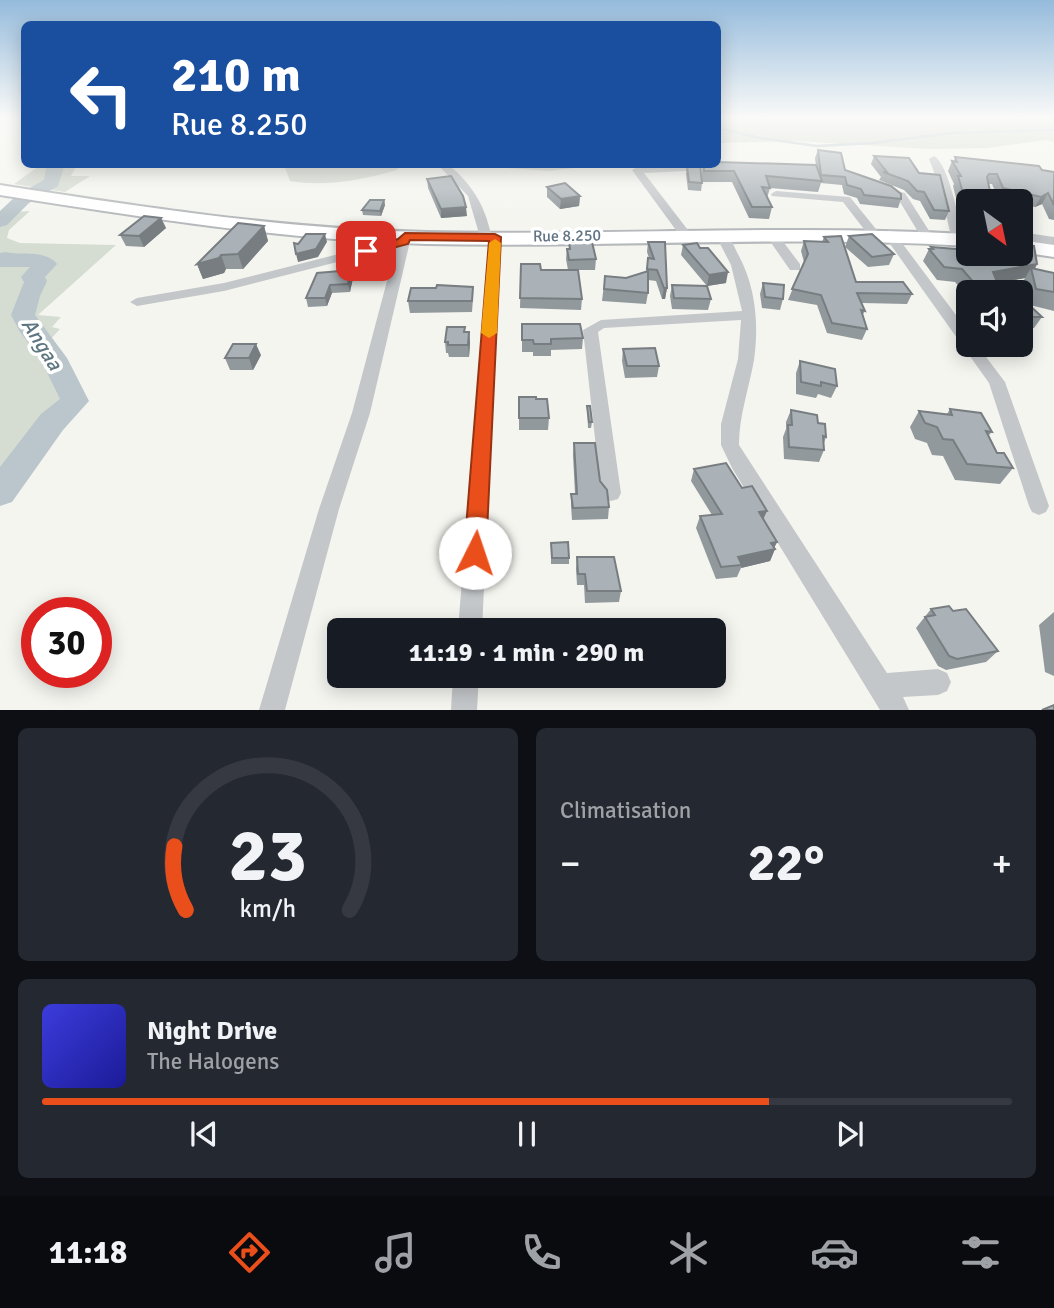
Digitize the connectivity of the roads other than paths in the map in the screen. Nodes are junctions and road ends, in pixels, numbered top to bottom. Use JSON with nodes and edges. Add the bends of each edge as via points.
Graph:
{"nodes":[{"id":1,"x":934,"y":159,"type":"dead end"},
{"id":2,"x":446,"y":168,"type":"edge"},
{"id":3,"x":690,"y":168,"type":"edge"},
{"id":4,"x":864,"y":184,"type":"edge"},
{"id":5,"x":0,"y":190,"type":"edge"},
{"id":6,"x":776,"y":194,"type":"dead end"},
{"id":7,"x":956,"y":220,"type":"edge"},
{"id":8,"x":685,"y":234,"type":"junction"},
{"id":9,"x":721,"y":234,"type":"junction"},
{"id":10,"x":771,"y":234,"type":"junction"},
{"id":11,"x":881,"y":234,"type":"junction"},
{"id":12,"x":491,"y":237,"type":"junction"},
{"id":13,"x":927,"y":237,"type":"junction"},
{"id":14,"x":1033,"y":238,"type":"edge"},
{"id":15,"x":404,"y":239,"type":"junction"},
{"id":16,"x":956,"y":239,"type":"edge"},
{"id":17,"x":1054,"y":241,"type":"edge"},
{"id":18,"x":1033,"y":248,"type":"edge"},
{"id":19,"x":1054,"y":251,"type":"edge"},
{"id":20,"x":795,"y":267,"type":"dead end"},
{"id":21,"x":137,"y":302,"type":"dead end"},
{"id":22,"x":750,"y":315,"type":"junction"},
{"id":23,"x":956,"y":328,"type":"edge"},
{"id":24,"x":979,"y":357,"type":"edge"},
{"id":25,"x":611,"y":493,"type":"dead end"},
{"id":26,"x":1039,"y":506,"type":"dead end"},
{"id":27,"x":471,"y":618,"type":"edge"},
{"id":28,"x":938,"y":682,"type":"dead end"},
{"id":29,"x":881,"y":685,"type":"junction"},
{"id":30,"x":465,"y":688,"type":"edge"},
{"id":31,"x":272,"y":709,"type":"edge"},
{"id":32,"x":464,"y":709,"type":"edge"},
{"id":33,"x":896,"y":709,"type":"edge"}],
"edges":[{"from":1,"to":7,"type":"street"},
{"from":2,"to":12,"type":"street","via":[[474,193]]},
{"from":3,"to":8,"type":"street","via":[[637,170]]},
{"from":4,"to":13,"type":"street","via":[[901,195]]},
{"from":5,"to":15,"type":"highway","name":"Rue 8.250","via":[[219,221]]},
{"from":6,"to":11,"type":"street","via":[[846,199]]},
{"from":8,"to":9,"type":"highway","name":"Rue 8.250"},
{"from":8,"to":12,"type":"highway","name":"Rue 8.250"},
{"from":9,"to":10,"type":"highway","name":"Rue 8.250"},
{"from":9,"to":22,"type":"street","via":[[745,285]]},
{"from":10,"to":11,"type":"highway","name":"Rue 8.250"},
{"from":10,"to":20,"type":"street"},
{"from":11,"to":13,"type":"highway","name":"Rue 8.250"},
{"from":11,"to":23,"type":"street"},
{"from":12,"to":15,"type":"highway","name":"Rue 8.250"},
{"from":12,"to":27,"type":"street"},
{"from":13,"to":16,"type":"highway","name":"Rue 8.250"},
{"from":14,"to":17,"type":"street"},
{"from":15,"to":21,"type":"street","via":[[223,287]]},
{"from":15,"to":31,"type":"street","via":[[361,413]]},
{"from":18,"to":19,"type":"highway"},
{"from":22,"to":25,"type":"street","via":[[601,324],[590,330]]},
{"from":22,"to":29,"type":"street","via":[[730,445]]},
{"from":24,"to":26,"type":"street","via":[[997,382]]},
{"from":28,"to":29,"type":"street"},
{"from":29,"to":33,"type":"street"},
{"from":30,"to":32,"type":"street"}]}
